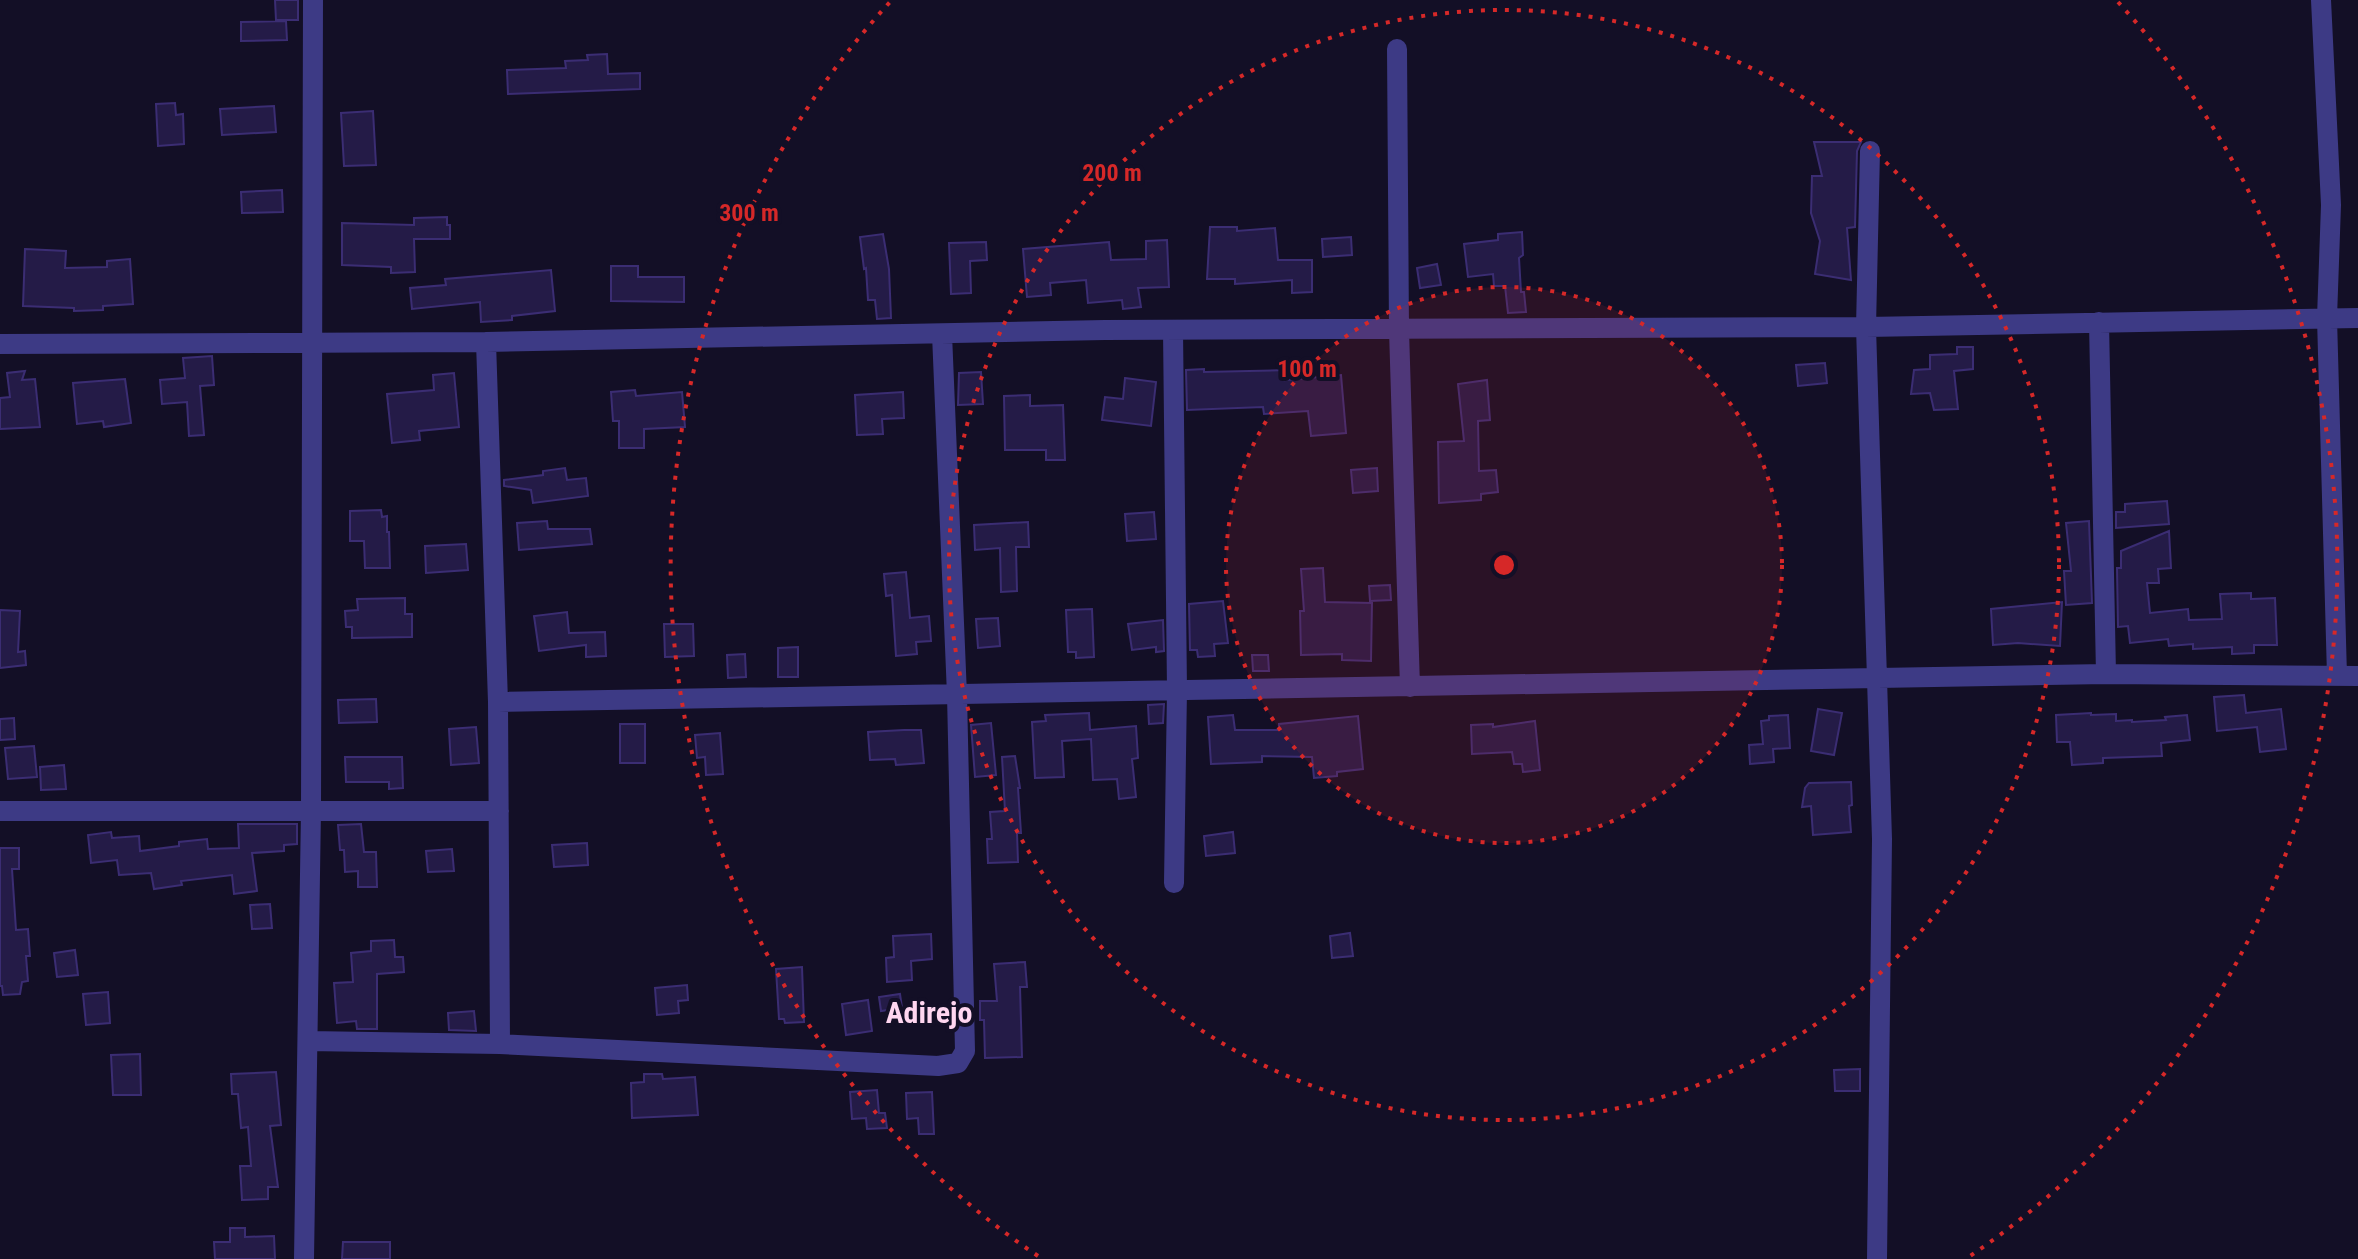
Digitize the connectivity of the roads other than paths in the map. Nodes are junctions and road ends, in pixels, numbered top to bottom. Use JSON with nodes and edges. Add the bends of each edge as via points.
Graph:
{"nodes":[{"id":1,"x":313,"y":0,"type":"edge"},
{"id":2,"x":2321,"y":0,"type":"edge"},
{"id":3,"x":1397,"y":49,"type":"dead end"},
{"id":4,"x":1870,"y":151,"type":"dead end"},
{"id":5,"x":2327,"y":318,"type":"junction"},
{"id":6,"x":2358,"y":318,"type":"edge"},
{"id":7,"x":2099,"y":322,"type":"junction"},
{"id":8,"x":1866,"y":327,"type":"junction"},
{"id":9,"x":1173,"y":330,"type":"junction"},
{"id":10,"x":1399,"y":330,"type":"junction"},
{"id":11,"x":942,"y":334,"type":"junction"},
{"id":12,"x":486,"y":342,"type":"junction"},
{"id":13,"x":312,"y":343,"type":"junction"},
{"id":14,"x":0,"y":344,"type":"edge"},
{"id":15,"x":2106,"y":674,"type":"junction"},
{"id":16,"x":2348,"y":676,"type":"edge"},
{"id":17,"x":1878,"y":679,"type":"junction"},
{"id":18,"x":1410,"y":687,"type":"junction"},
{"id":19,"x":1177,"y":690,"type":"junction"},
{"id":20,"x":957,"y":695,"type":"junction"},
{"id":21,"x":498,"y":702,"type":"junction"},
{"id":22,"x":311,"y":810,"type":"junction"},
{"id":23,"x":0,"y":811,"type":"edge"},
{"id":24,"x":499,"y":811,"type":"junction"},
{"id":25,"x":1174,"y":883,"type":"dead end"},
{"id":26,"x":308,"y":1041,"type":"junction"},
{"id":27,"x":500,"y":1044,"type":"junction"},
{"id":28,"x":304,"y":1259,"type":"edge"},
{"id":29,"x":1877,"y":1259,"type":"edge"}],
"edges":[{"from":1,"to":13,"type":"street"},
{"from":2,"to":5,"type":"street","via":[[2331,205]]},
{"from":3,"to":10,"type":"street"},
{"from":4,"to":8,"type":"street"},
{"from":5,"to":6,"type":"street"},
{"from":5,"to":7,"type":"street"},
{"from":5,"to":16,"type":"street"},
{"from":7,"to":8,"type":"street"},
{"from":7,"to":15,"type":"street"},
{"from":8,"to":10,"type":"street"},
{"from":8,"to":17,"type":"street"},
{"from":9,"to":10,"type":"street"},
{"from":9,"to":11,"type":"street"},
{"from":9,"to":19,"type":"street"},
{"from":10,"to":18,"type":"street"},
{"from":11,"to":12,"type":"street"},
{"from":11,"to":20,"type":"street"},
{"from":12,"to":13,"type":"street"},
{"from":12,"to":21,"type":"street"},
{"from":13,"to":14,"type":"street"},
{"from":13,"to":22,"type":"street"},
{"from":15,"to":16,"type":"street"},
{"from":15,"to":17,"type":"street"},
{"from":17,"to":18,"type":"street"},
{"from":17,"to":29,"type":"street","via":[[1882,839]]},
{"from":18,"to":19,"type":"street"},
{"from":19,"to":20,"type":"street"},
{"from":19,"to":25,"type":"street"},
{"from":20,"to":21,"type":"street"},
{"from":20,"to":27,"type":"street","via":[[965,1051],[958,1063]]},
{"from":21,"to":24,"type":"street"},
{"from":22,"to":23,"type":"street"},
{"from":22,"to":24,"type":"street"},
{"from":22,"to":26,"type":"street"},
{"from":24,"to":27,"type":"street"},
{"from":26,"to":27,"type":"street"},
{"from":26,"to":28,"type":"street"}]}
